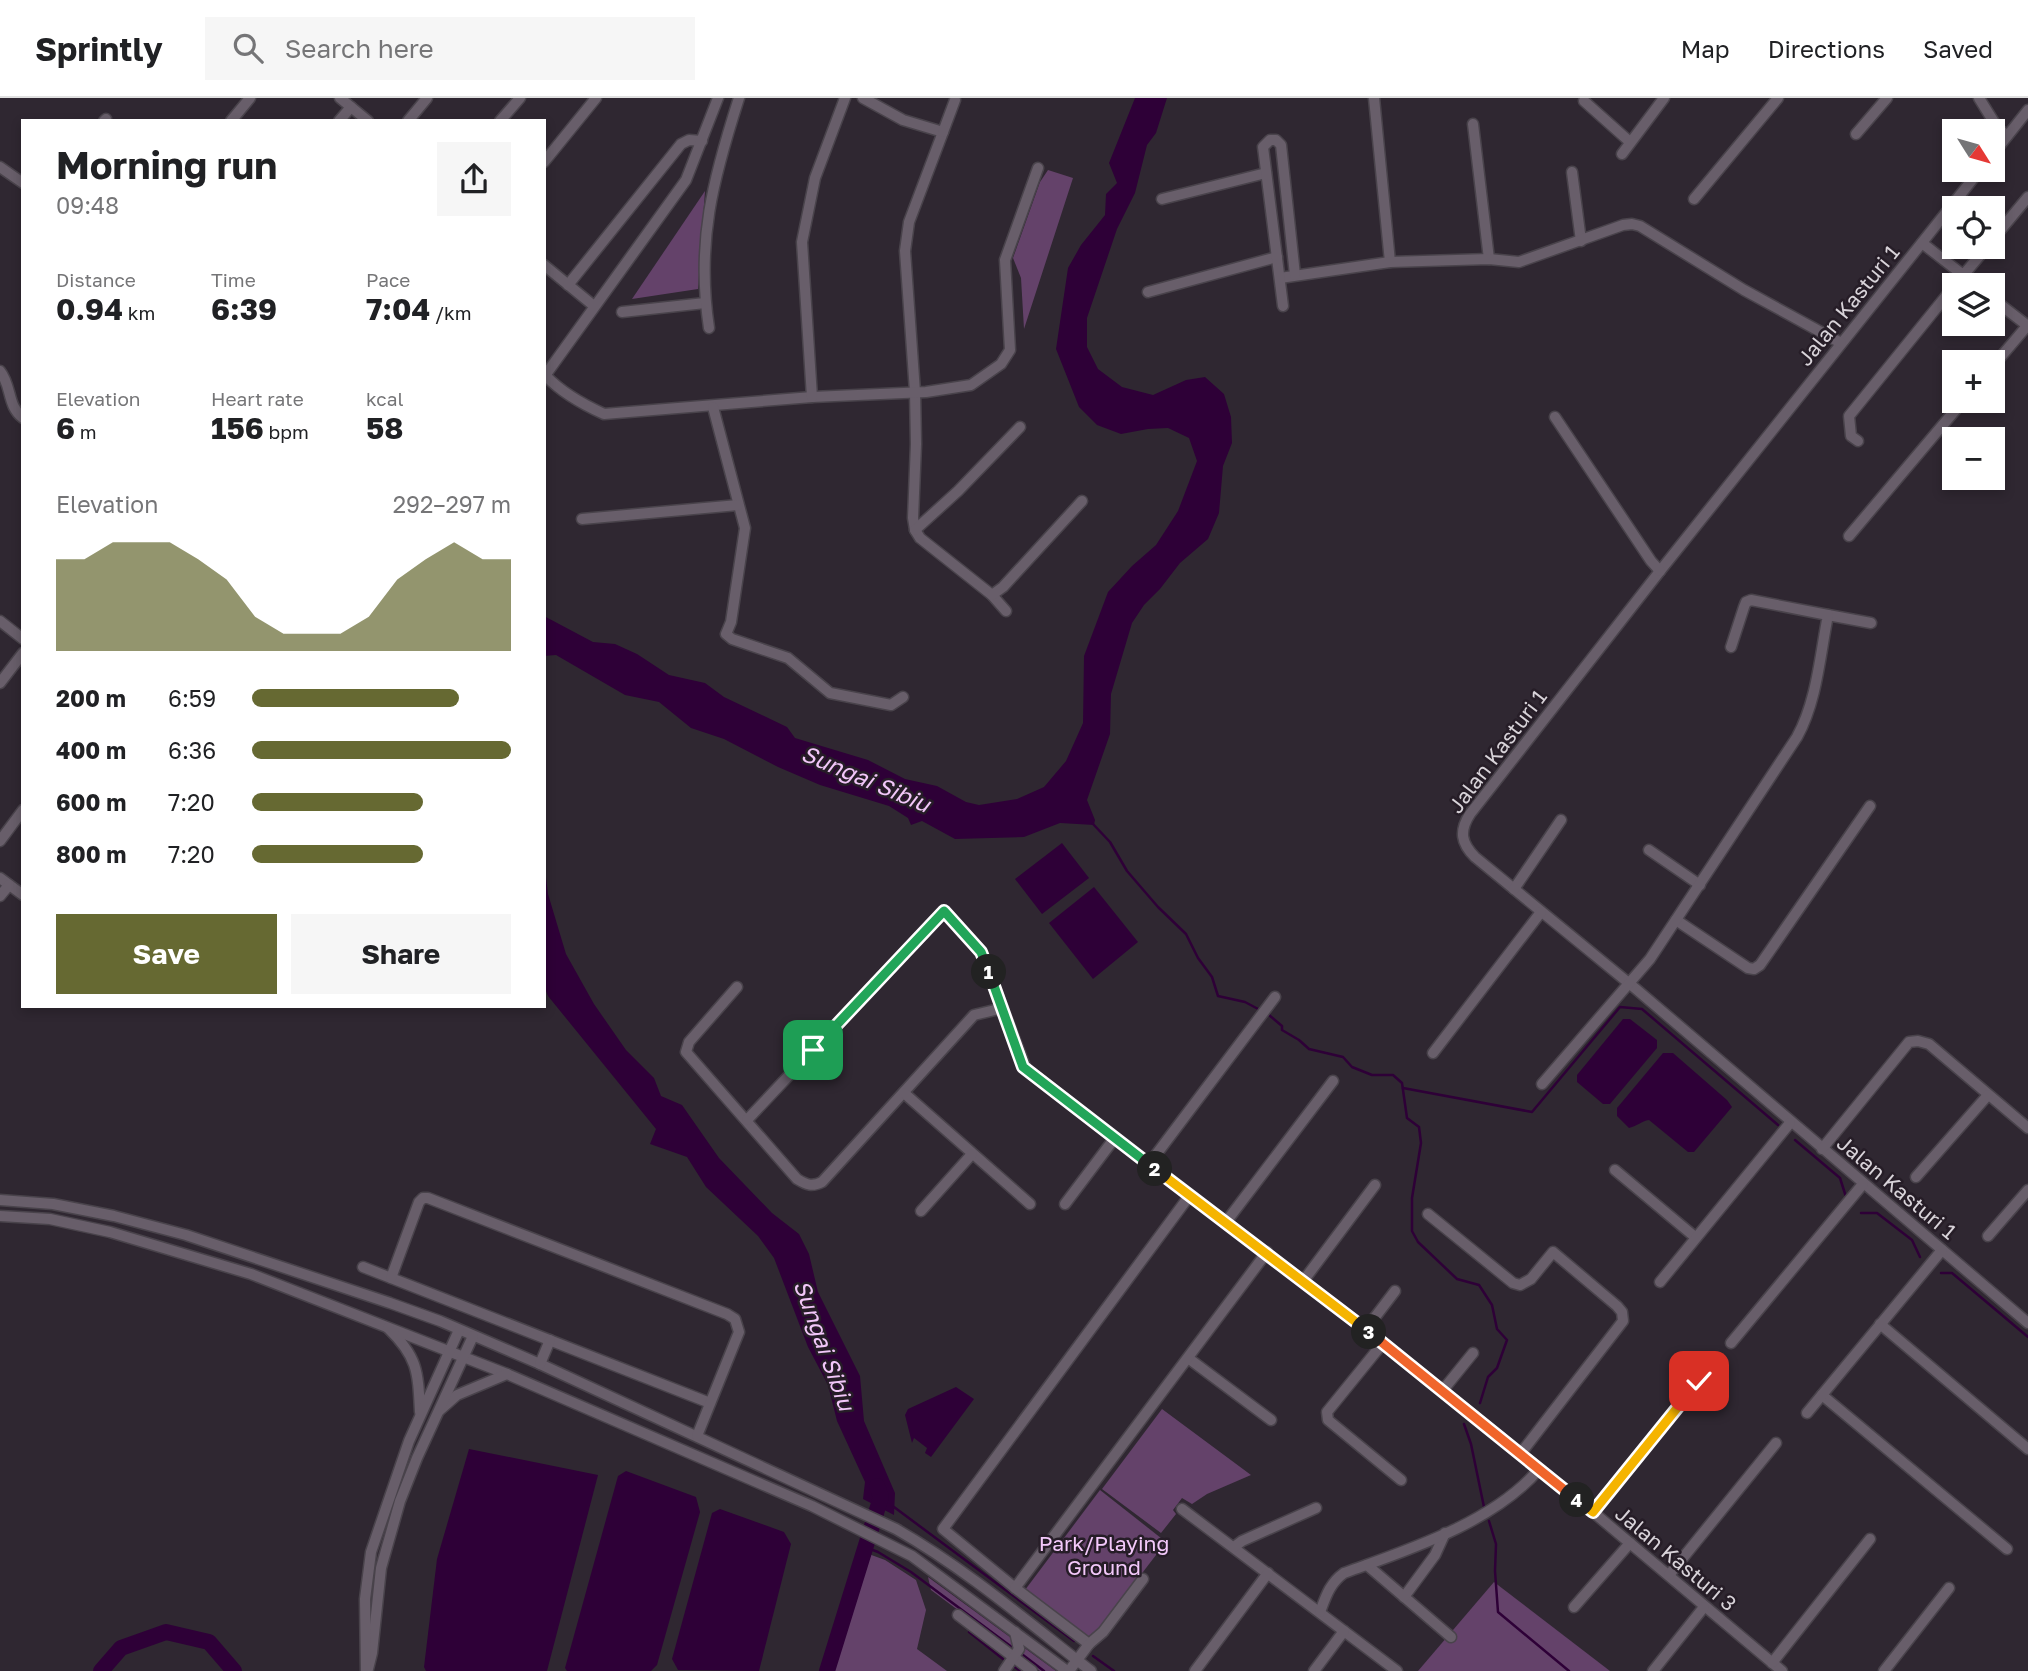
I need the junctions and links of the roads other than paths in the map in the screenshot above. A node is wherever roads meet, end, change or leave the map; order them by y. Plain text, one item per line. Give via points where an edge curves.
1 (250, 98) edge
2 (340, 98) edge
3 (427, 98) edge
4 (520, 98) edge
5 (596, 98) edge
6 (718, 98) edge
7 (740, 98) edge
8 (845, 98) edge
9 (863, 98) edge
10 (1374, 98) edge
11 (1664, 98) edge
12 (1778, 98) edge
13 (1887, 98) edge
14 (1979, 98) edge
15 (955, 100) dead end
16 (1584, 102) dead end
17 (351, 107) junction
18 (2028, 110) edge
19 (233, 119) edge
20 (341, 119) edge
21 (366, 119) edge
22 (410, 119) edge
23 (502, 119) edge
24 (1473, 124) dead end
25 (943, 132) junction
26 (1856, 134) dead end
27 (2007, 136) joint
28 (702, 141) junction
29 (1630, 142) junction
30 (1622, 154) dead end
31 (546, 160) edge
32 (0, 167) edge
33 (1038, 168) dead end
34 (1572, 172) dead end
35 (1266, 173) junction
36 (1970, 182) edge
37 (21, 183) edge
38 (2028, 197) edge
39 (1162, 199) dead end
40 (1695, 199) dead end
41 (2005, 225) edge
42 (1581, 241) junction
43 (1922, 243) junction
44 (1277, 257) junction
45 (1489, 259) junction
46 (1977, 259) edge
47 (1391, 262) junction
48 (546, 267) edge
49 (1960, 273) edge
50 (1965, 273) edge
51 (1295, 275) junction
52 (1280, 278) junction
53 (568, 285) junction
54 (1148, 292) dead end
55 (1942, 301) edge
56 (705, 303) junction
57 (594, 306) junction
58 (1283, 306) dead end
59 (2005, 308) edge
60 (622, 312) dead end
61 (2028, 326) edge
62 (709, 328) dead end
63 (1841, 343) junction
64 (2005, 352) edge
65 (0, 371) edge
66 (546, 376) edge
67 (546, 378) edge
68 (915, 392) junction
69 (812, 397) junction
70 (713, 407) junction
71 (1954, 413) edge
72 (21, 416) edge
73 (1555, 417) dead end
74 (1020, 427) dead end
75 (1858, 441) dead end
76 (1082, 501) dead end
77 (738, 505) junction
78 (582, 519) dead end
79 (915, 530) junction
80 (1849, 536) dead end
81 (1660, 571) junction
82 (992, 595) junction
83 (1006, 611) dead end
84 (1828, 615) junction
85 (0, 621) edge
86 (1871, 623) dead end
87 (21, 637) edge
88 (1731, 647) dead end
89 (21, 656) edge
90 (0, 683) edge
91 (903, 697) dead end
92 (1870, 806) dead end
93 (21, 813) edge
94 (1561, 820) dead end
95 (0, 841) edge
96 (1649, 850) dead end
97 (4, 881) edge
98 (1699, 885) junction
99 (1514, 889) junction
100 (21, 894) edge
101 (0, 896) edge
102 (1541, 912) junction
103 (1676, 920) junction
104 (1628, 984) junction
105 (737, 987) dead end
106 (1275, 997) dead end
107 (1003, 1008) junction
108 (1433, 1053) dead end
109 (1333, 1082) dead end
110 (1542, 1084) dead end
111 (904, 1093) junction
112 (1987, 1095) junction
113 (747, 1120) junction
114 (1790, 1123) junction
115 (2028, 1129) edge
116 (1114, 1139) junction
117 (1822, 1149) junction
118 (972, 1154) junction
119 (1149, 1164) junction
120 (1615, 1170) dead end
121 (1916, 1177) dead end
122 (1863, 1184) junction
123 (1375, 1185) dead end
124 (1190, 1195) junction
125 (2026, 1197) edge
126 (0, 1200) edge
127 (1030, 1204) dead end
128 (1065, 1204) dead end
129 (921, 1210) dead end
130 (1428, 1214) dead end
131 (0, 1216) edge
132 (1226, 1222) junction
133 (1989, 1236) dead end
134 (1695, 1237) junction
135 (1942, 1250) junction
136 (1267, 1252) junction
137 (363, 1267) dead end
138 (391, 1278) junction
139 (1304, 1280) junction
140 (1660, 1282) dead end
141 (1395, 1291) dead end
142 (2028, 1323) edge
143 (1880, 1324) junction
144 (385, 1325) junction
145 (1366, 1329) junction
146 (459, 1330) junction
147 (473, 1336) junction
148 (551, 1340) junction
149 (1383, 1343) junction
150 (1731, 1343) dead end
151 (450, 1351) junction
152 (1473, 1353) dead end
153 (463, 1356) junction
154 (1188, 1358) junction
155 (540, 1364) junction
156 (507, 1374) junction
157 (1699, 1381) dead end
158 (1443, 1391) junction
159 (1822, 1395) junction
160 (710, 1403) junction
161 (439, 1411) junction
162 (1807, 1413) dead end
163 (421, 1416) junction
164 (1271, 1420) dead end
165 (697, 1436) junction
166 (1776, 1443) dead end
167 (2028, 1449) edge
168 (1521, 1453) junction
169 (1539, 1469) junction
170 (1401, 1480) dead end
171 (1316, 1508) dead end
172 (1182, 1509) dead end
173 (1593, 1512) junction
174 (1445, 1533) junction
175 (1870, 1539) dead end
176 (1630, 1543) junction
177 (1234, 1547) junction
178 (2007, 1549) dead end
179 (1367, 1565) junction
180 (1269, 1573) junction
181 (1669, 1575) junction
182 (1143, 1579) dead end
183 (1949, 1587) dead end
184 (1015, 1588) junction
185 (1404, 1597) junction
186 (1574, 1607) dead end
187 (1704, 1607) junction
188 (1320, 1612) junction
189 (958, 1615) dead end
190 (1344, 1631) junction
191 (1014, 1632) junction
192 (1451, 1637) dead end
193 (1089, 1644) junction
194 (1014, 1658) junction
195 (1076, 1660) junction
196 (1772, 1663) junction
197 (367, 1671) edge
198 (1004, 1671) edge
199 (1032, 1671) edge
200 (1068, 1671) edge
201 (1091, 1671) edge
202 (1195, 1671) edge
203 (1314, 1671) edge
204 (1396, 1671) edge
205 (1653, 1671) edge
206 (1782, 1671) edge
207 (1884, 1671) edge

1 - 19 street
2 - 17 street
3 - 22 street
4 - 23 street
5 - 31 street
6 - 28 street
7 - 56 street via 718,162 704,237
8 - 69 street via 815,178 802,242
9 - 25 street via 903,120
10 - 47 street
11 - 29 street
12 - 40 street
13 - 26 street
14 - 27 street
15 - 25 street
16 - 29 street
17 - 20 street
17 - 21 street
18 - 27 street
24 - 45 street
25 - 68 street via 909,222 905,251
28 - 53 street via 681,144
28 - 57 street via 686,180
29 - 30 street
32 - 37 street
33 - 68 street via 1004,260 1007,356 971,385
34 - 42 street
35 - 39 street
35 - 44 street
35 - 51 street via 1263,147 1276,140 1281,145
36 - 43 street, Jalan Kasturi 1
38 - 41 street
42 - 45 street via 1525,261
42 - 63 street via 1623,225 1640,226
43 - 49 street
43 - 63 street, Jalan Kasturi 1
44 - 52 street
44 - 54 street
45 - 47 street
46 - 50 street
47 - 51 street
48 - 53 street
51 - 52 street
52 - 58 street
53 - 57 street
55 - 75 street via 1849,416 1850,436
56 - 60 street
56 - 62 street
57 - 66 street
59 - 61 street
61 - 64 street
63 - 81 street, Jalan Kasturi 1
65 - 72 street via 12,406
67 - 70 street via 604,414
68 - 69 street
68 - 79 street
69 - 70 street
70 - 77 street
71 - 80 street
73 - 81 street
74 - 79 street
76 - 82 street
77 - 78 street
77 - 91 street via 745,528 726,634 788,658 830,693 891,705
79 - 82 street
81 - 99 street, Jalan Kasturi 1 via 1465,821 1462,836 1466,847
82 - 83 street
84 - 86 street
84 - 88 street via 1751,600 1746,602
84 - 98 street via 1805,722
85 - 87 street
89 - 90 street
92 - 103 street via 1754,969
93 - 95 street
94 - 99 street
96 - 98 street
97 - 100 street
97 - 101 street
98 - 103 street
99 - 102 street, Jalan Kasturi 1
102 - 104 street, Jalan Kasturi 1
102 - 108 street
103 - 104 street
104 - 110 street
104 - 114 street, Jalan Kasturi 1
105 - 113 street via 689,1042 686,1052
106 - 119 street
107 - 111 street via 974,1015
107 - 113 street, Jalan Kasturi 3 via 981,952 944,911
107 - 116 street, Jalan Kasturi 3 via 1023,1067
109 - 132 street
111 - 113 street via 815,1185 797,1179
111 - 118 street
112 - 115 street
112 - 117 street via 1929,1044 1909,1042
112 - 121 street
114 - 117 street, Jalan Kasturi 1
114 - 134 street
116 - 119 street, Jalan Kasturi 3
116 - 128 street
117 - 122 street, Jalan Kasturi 1
118 - 127 street
118 - 129 street
119 - 124 street, Jalan Kasturi 3
120 - 134 street
122 - 135 street, Jalan Kasturi 1
122 - 150 street
123 - 139 street
124 - 132 street, Jalan Kasturi 3
124 - 184 street via 944,1526 945,1532
125 - 133 street
126 - 146 street via 52,1204 186,1235
130 - 168 street via 1513,1283 1531,1279 1553,1252 1622,1312 1623,1321
131 - 144 street via 50,1219 110,1232 251,1274
132 - 136 street, Jalan Kasturi 3
134 - 140 street
135 - 142 street, Jalan Kasturi 1
135 - 143 street
136 - 139 street, Jalan Kasturi 3
136 - 154 street
137 - 138 street
138 - 148 street
138 - 160 street via 419,1202 428,1198 727,1314 735,1319 739,1332
139 - 145 street, Jalan Kasturi 3
141 - 145 street
143 - 159 street
143 - 167 street
144 - 151 street
144 - 163 street via 418,1371
145 - 149 street, Jalan Kasturi 3
146 - 147 street
146 - 151 street
147 - 153 street
147 - 155 street
148 - 155 street
148 - 160 street
149 - 158 street, Jalan Kasturi 3
149 - 170 street via 1326,1416
151 - 153 street
151 - 163 street
152 - 158 street
153 - 156 street
153 - 161 street
154 - 164 street
154 - 184 street
155 - 165 street
156 - 161 street via 457,1395
156 - 191 street via 812,1506 912,1556
157 - 173 street
158 - 168 street, Jalan Kasturi 3
159 - 162 street
159 - 178 street
160 - 165 street
161 - 197 street via 388,1538
163 - 197 street via 370,1552 365,1599
165 - 195 street via 921,1543
166 - 181 street
168 - 169 street, Jalan Kasturi 3
169 - 173 street, Jalan Kasturi 3
169 - 174 street via 1500,1506
171 - 177 street
172 - 177 street
173 - 176 street, Jalan Kasturi 3
174 - 179 street
174 - 185 street
175 - 196 street
176 - 181 street, Jalan Kasturi 3
176 - 186 street
177 - 180 street
179 - 185 street
179 - 188 street via 1336,1579
180 - 188 street
180 - 202 street
181 - 187 street, Jalan Kasturi 3
182 - 193 street
183 - 207 street
184 - 193 street
185 - 192 street
187 - 196 street, Jalan Kasturi 3
187 - 205 street
188 - 190 street
189 - 194 street
190 - 203 street
190 - 204 street
191 - 194 street via 1019,1644
191 - 200 street
193 - 195 street
194 - 198 street
194 - 199 street
195 - 200 street
195 - 201 street
196 - 206 street, Jalan Kasturi 3

